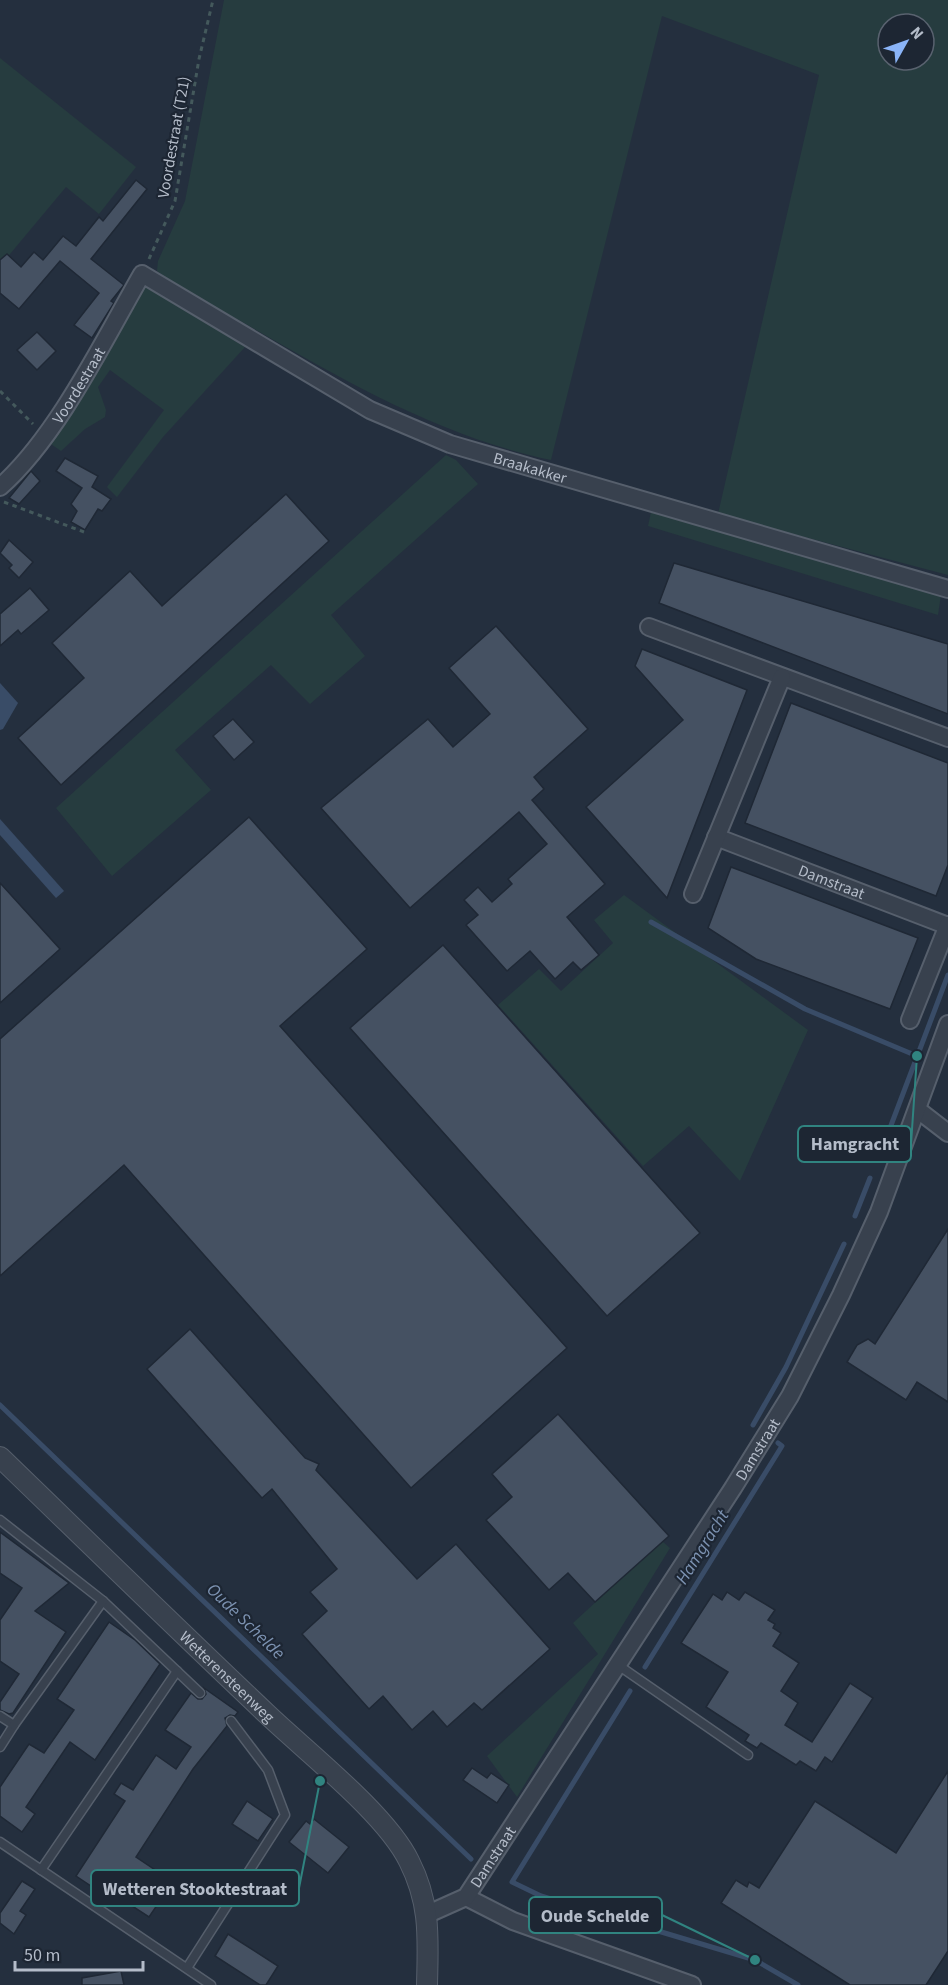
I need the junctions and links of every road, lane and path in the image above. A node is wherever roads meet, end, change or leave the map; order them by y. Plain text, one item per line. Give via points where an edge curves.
1 (213, 0) edge
2 (142, 274) junction
3 (0, 391) edge
4 (44, 435) junction
5 (0, 488) edge
6 (0, 500) edge
7 (84, 532) dead end
8 (948, 589) edge
9 (649, 627) dead end
10 (782, 676) junction
11 (948, 738) edge
12 (716, 837) junction
13 (693, 894) dead end
14 (948, 926) edge
15 (910, 1020) dead end
16 (948, 1024) edge
17 (918, 1110) junction
18 (948, 1133) edge
19 (0, 1457) edge
20 (0, 1520) edge
21 (103, 1601) junction
22 (618, 1665) junction
23 (177, 1671) junction
24 (200, 1693) dead end
25 (0, 1716) edge
26 (231, 1721) dead end
27 (14, 1725) junction
28 (0, 1747) edge
29 (748, 1755) dead end
30 (0, 1842) edge
31 (41, 1869) junction
32 (466, 1897) junction
33 (428, 1914) junction
34 (187, 1968) junction
35 (211, 1985) edge
36 (427, 1985) edge
37 (692, 1985) edge

1 - 2 path, Voordestraat (T21) via 175,201
2 - 4 street, Voordestraat via 72,396
2 - 8 street, Braakakker via 370,410 450,444
3 - 4 path
4 - 5 street, Voordestraat
6 - 7 path
9 - 10 street
10 - 11 street
10 - 12 street
12 - 13 street
12 - 14 street, Damstraat
14 - 15 street
16 - 17 street, Damstraat
17 - 18 street
17 - 22 street, Damstraat via 879,1212 790,1395
19 - 33 street, Wetterensteenweg via 383,1825 409,1860
20 - 21 lane
21 - 23 lane
21 - 27 lane
22 - 29 lane
22 - 32 street, Damstraat
23 - 24 lane
23 - 31 lane
25 - 27 lane
26 - 34 lane via 268,1770 285,1815
27 - 28 lane
30 - 31 lane
31 - 34 lane
32 - 33 street, Damstraat
32 - 37 street via 513,1921
33 - 36 street
34 - 35 lane

